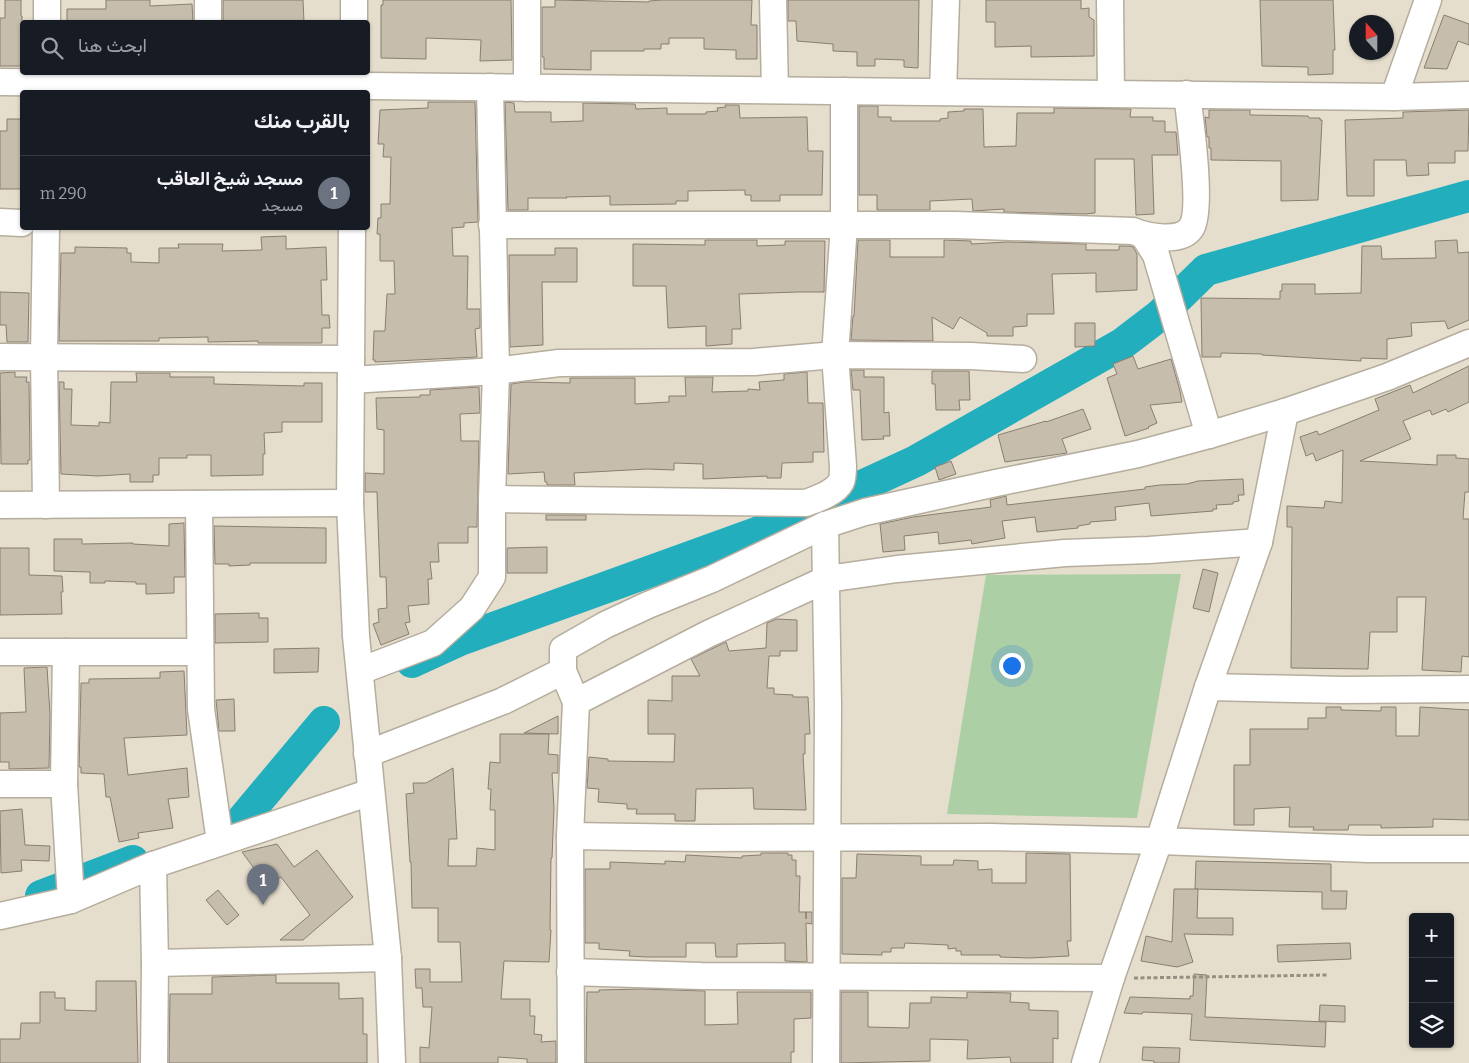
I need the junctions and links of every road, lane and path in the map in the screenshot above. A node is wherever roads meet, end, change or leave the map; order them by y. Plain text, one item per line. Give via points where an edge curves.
1 (47, 0) edge
2 (208, 0) edge
3 (354, 0) edge
4 (527, 0) edge
5 (773, 0) edge
6 (946, 0) edge
7 (1110, 0) edge
8 (1428, 0) edge
9 (47, 20) edge
10 (208, 20) edge
11 (354, 20) edge
12 (206, 78) edge
13 (0, 82) edge
14 (46, 83) edge
15 (353, 84) edge
16 (490, 87) junction
17 (527, 88) junction
18 (775, 90) junction
19 (844, 91) junction
20 (943, 92) junction
21 (1111, 94) junction
22 (1187, 94) junction
23 (1469, 95) edge
24 (1394, 97) junction
25 (0, 222) edge
26 (20, 223) edge
27 (492, 225) junction
28 (844, 225) junction
29 (46, 230) edge
30 (352, 230) edge
31 (1144, 236) junction
32 (1469, 343) edge
33 (835, 355) junction
34 (44, 356) junction
35 (0, 357) edge
36 (1023, 358) dead end
37 (351, 370) junction
38 (496, 371) junction
39 (1285, 412) junction
40 (1209, 435) junction
41 (492, 499) junction
42 (350, 503) junction
43 (199, 504) junction
44 (0, 505) edge
45 (46, 505) junction
46 (825, 525) junction
47 (1259, 542) junction
48 (827, 579) junction
49 (0, 652) edge
50 (66, 652) junction
51 (200, 652) junction
52 (360, 671) junction
53 (563, 671) junction
54 (1208, 687) junction
55 (1469, 690) edge
56 (576, 702) junction
57 (367, 754) junction
58 (0, 784) edge
59 (64, 784) junction
60 (371, 792) junction
61 (570, 836) junction
62 (828, 837) junction
63 (1160, 841) junction
64 (220, 842) junction
65 (1469, 849) edge
66 (153, 865) junction
67 (71, 900) junction
68 (0, 916) edge
69 (388, 958) junction
70 (155, 963) junction
71 (570, 972) junction
72 (1328, 975) dead end
73 (825, 976) junction
74 (1111, 978) junction
75 (154, 1063) edge
76 (392, 1063) edge
77 (571, 1063) edge
78 (826, 1063) edge
79 (1085, 1063) edge

1 - 9 street
2 - 10 street
3 - 11 street
4 - 17 street
5 - 18 street
6 - 20 street
7 - 21 street
8 - 24 street
12 - 14 street
12 - 15 street
13 - 14 street
15 - 16 street
16 - 17 street
16 - 27 street
17 - 18 street
18 - 19 street
19 - 20 street
19 - 28 street
20 - 21 street
21 - 22 street
22 - 24 street
22 - 31 street via 1196,217 1190,229 1178,236
23 - 24 street
25 - 26 street
27 - 28 street
27 - 38 street
28 - 31 street via 1133,231
28 - 33 street
29 - 34 street
30 - 37 street
31 - 40 street via 1156,255
32 - 39 street via 1387,377
33 - 36 street
33 - 38 street via 754,362 559,363
33 - 41 street via 843,466 841,482 820,497 806,502
34 - 35 street
34 - 37 street
34 - 45 street
37 - 38 street
37 - 42 street
38 - 41 street
39 - 40 street
39 - 47 street
40 - 46 street via 1138,454 875,510
41 - 52 street via 492,577 472,608 433,643
42 - 43 street
42 - 52 street
43 - 45 street
43 - 51 street
44 - 45 street
46 - 48 street
46 - 53 street via 712,580 605,625 563,649
47 - 48 street via 1065,553
47 - 54 street
48 - 56 street via 708,634
48 - 62 street
49 - 50 street
50 - 51 street
50 - 59 street
51 - 64 street via 201,709
52 - 57 street
53 - 56 street
53 - 57 street via 503,701
54 - 55 street
54 - 63 street
56 - 61 street
57 - 60 street
58 - 59 street
59 - 67 street
60 - 64 street
60 - 69 street
61 - 62 street
61 - 71 street
62 - 63 street
62 - 73 street
63 - 65 street via 1368,849
63 - 74 street
64 - 66 street
66 - 67 street
66 - 70 street
67 - 68 street
69 - 70 street
69 - 76 street
70 - 75 street
71 - 73 street
71 - 77 street
72 - 74 path
73 - 74 street
73 - 78 street
74 - 79 street

